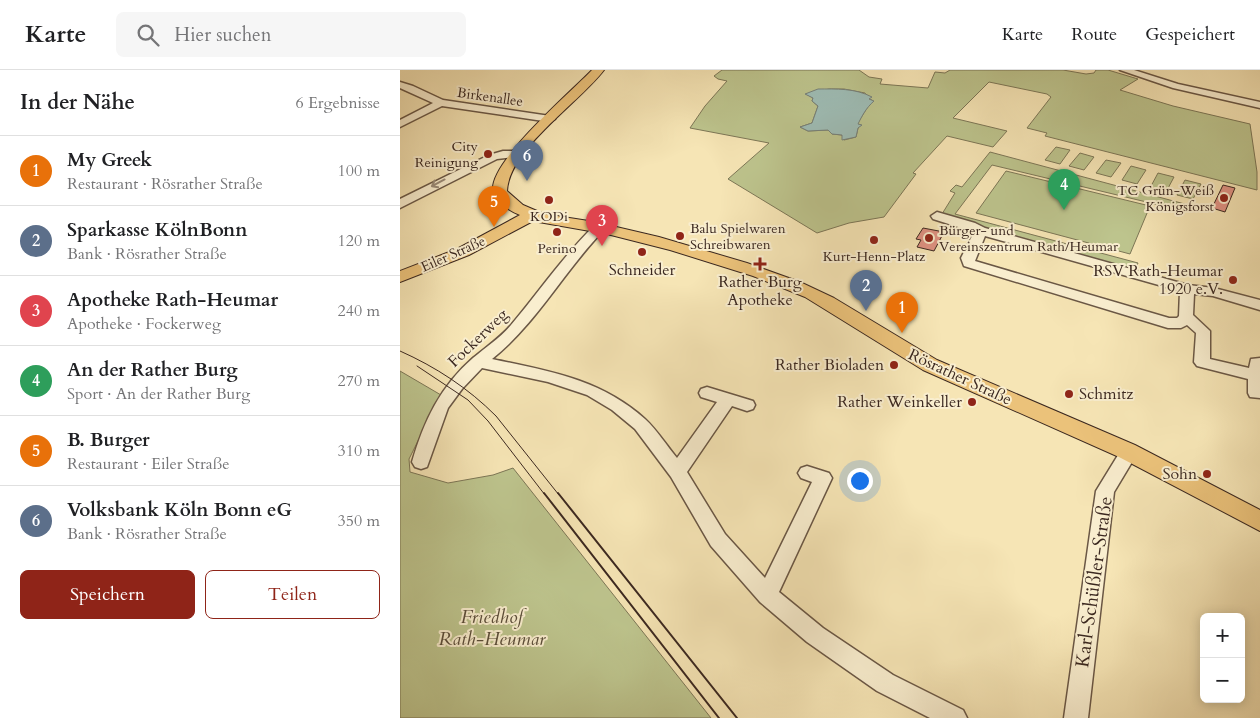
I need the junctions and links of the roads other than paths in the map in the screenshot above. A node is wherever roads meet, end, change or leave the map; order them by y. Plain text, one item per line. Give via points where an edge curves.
1 (598, 70) edge
2 (1124, 70) edge
3 (400, 85) edge
4 (441, 103) junction
5 (1260, 105) edge
6 (550, 119) junction
7 (400, 124) edge
8 (516, 154) junction
9 (400, 204) edge
10 (532, 215) junction
11 (937, 216) dead end
12 (599, 228) junction
13 (982, 231) junction
14 (400, 277) edge
15 (1187, 289) junction
16 (1260, 306) edge
17 (1186, 317) junction
18 (479, 362) junction
19 (707, 392) dead end
20 (1256, 393) dead end
21 (728, 399) junction
22 (747, 405) dead end
23 (1129, 452) junction
24 (421, 462) dead end
25 (677, 472) junction
26 (806, 473) dead end
27 (1260, 521) edge
28 (767, 595) junction
29 (955, 718) edge
30 (1076, 718) edge

1 - 6 main road, Rösrather Straße
2 - 5 street via 1176,86
3 - 4 street, Birkenallee
4 - 6 street, Birkenallee
4 - 7 street
6 - 8 main road, Rösrather Straße
8 -> 9 street via 493,157
8 - 10 main road, Rösrather Straße via 503,172 499,189 506,200
10 - 12 main road, Rösrather Straße
10 - 14 main road, Eiler Straße via 463,252
11 - 13 street
12 - 18 street, Fockerweg via 513,333
12 - 23 main road, Rösrather Straße via 679,248 800,287 897,348 932,366
13 - 15 street
13 - 17 street via 968,258 969,263 978,267 1168,323 1181,323
15 - 16 street via 1214,292
15 - 17 street
17 - 20 street via 1203,331 1202,362 1257,370
18 - 24 street, Fockerweg via 446,396 432,422
18 - 25 street via 550,377 594,391 641,425
19 - 21 street
21 - 22 street
21 - 25 street
23 - 27 main road, Rösrather Straße
23 - 30 street, Karl-Schüßler-Straße via 1105,491
25 - 28 street via 718,540
26 - 28 street via 823,478
28 - 29 street via 814,635 885,683

